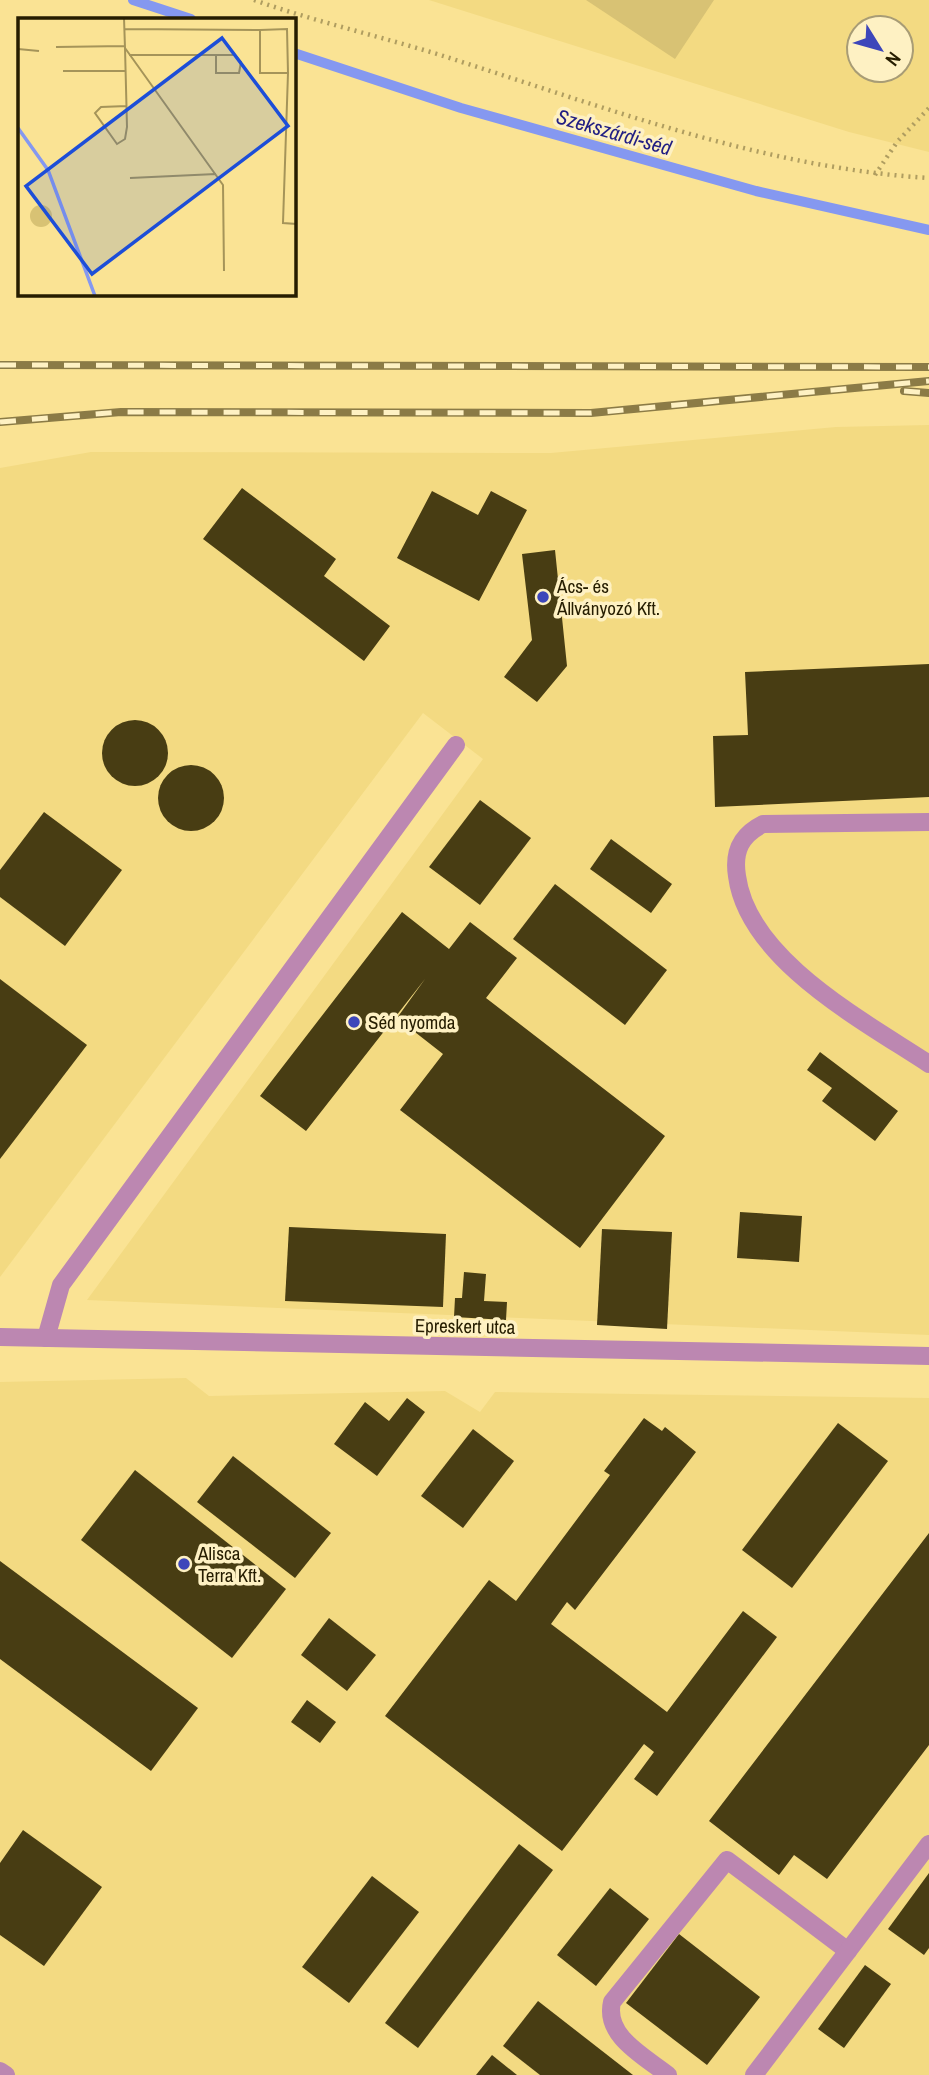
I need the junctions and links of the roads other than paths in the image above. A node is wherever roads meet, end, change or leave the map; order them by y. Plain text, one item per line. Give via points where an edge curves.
1 (456, 745) dead end
2 (929, 822) edge
3 (929, 1064) edge
4 (0, 1337) edge
5 (46, 1338) junction
6 (929, 1356) edge
7 (929, 1844) edge
8 (848, 1951) junction
9 (0, 2071) edge
10 (6, 2075) edge
11 (667, 2075) edge
12 (754, 2075) edge

1 - 5 street via 61,1285
2 - 3 street via 763,824 739,844 735,858 746,910 768,941 813,984
4 - 5 street, Epreskert utca
5 - 6 street, Epreskert utca
7 - 8 street
8 - 11 street via 727,1860 612,2002 609,2015 614,2030
8 - 12 street
9 - 10 street

